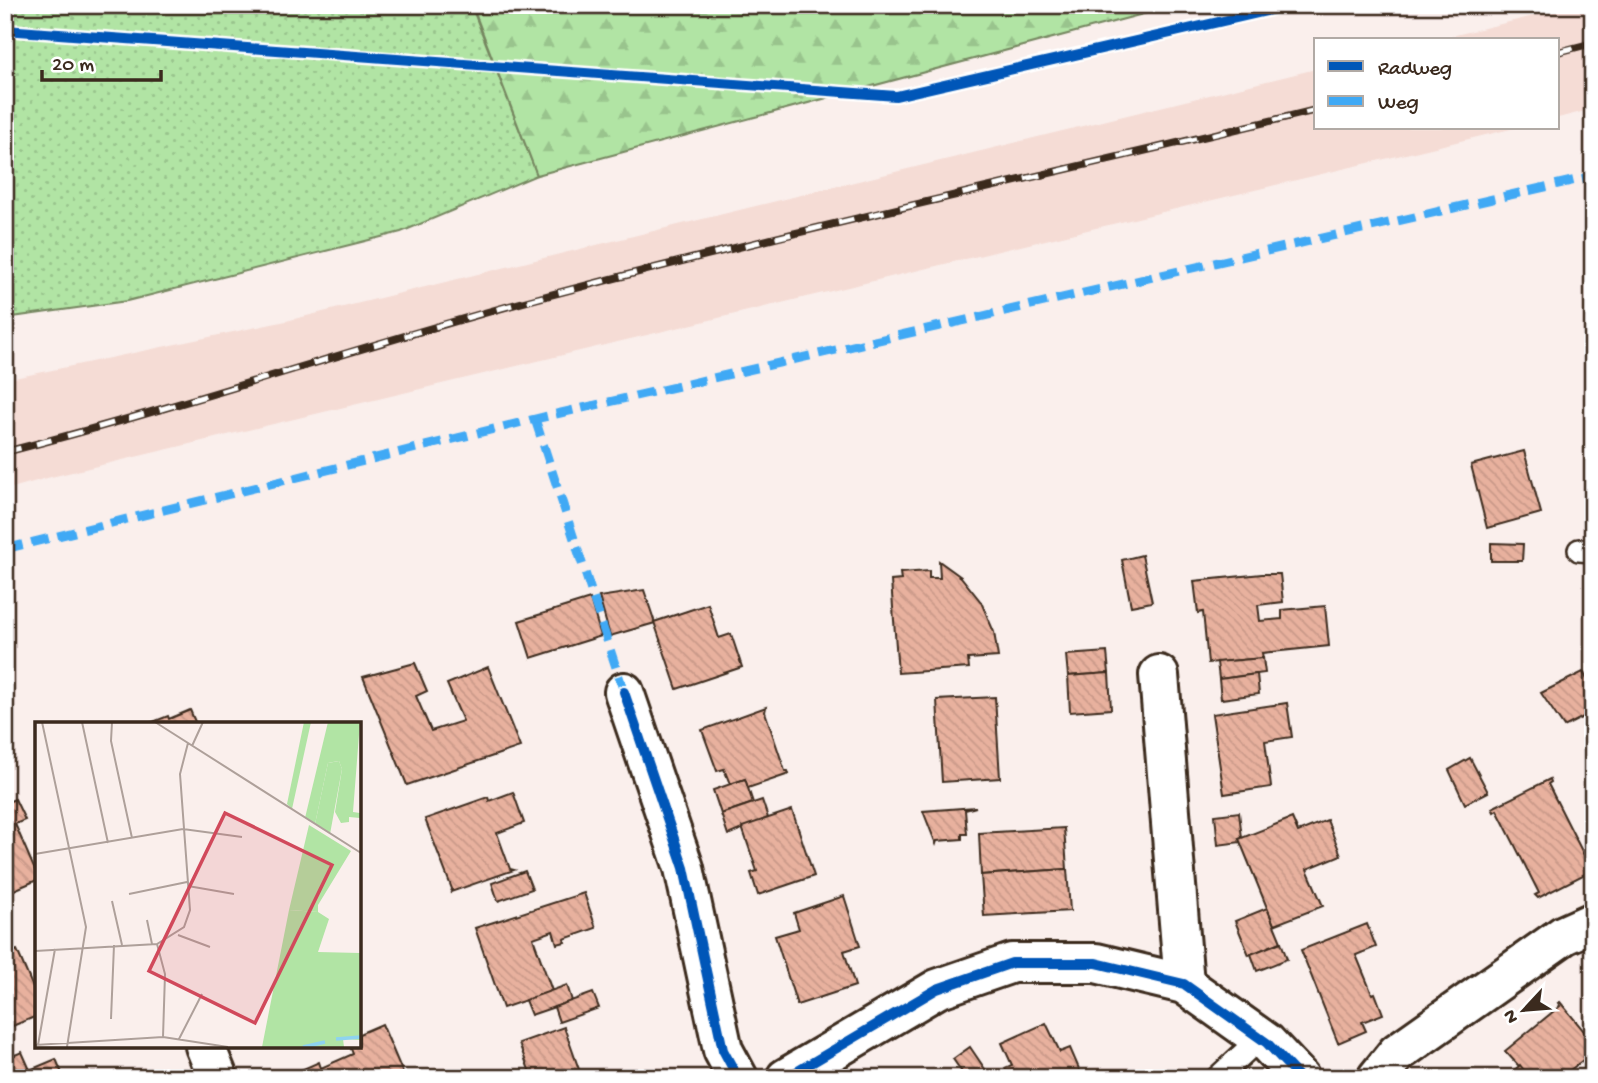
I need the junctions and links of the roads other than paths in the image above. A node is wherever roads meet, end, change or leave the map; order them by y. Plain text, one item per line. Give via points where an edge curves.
1 (1159, 675) dead end
2 (624, 692) dead end
3 (1593, 922) edge
4 (1184, 984) junction
5 (1260, 1038) junction
6 (206, 1048) edge
7 (218, 1078) edge
8 (738, 1078) edge
9 (786, 1078) edge
10 (1217, 1078) edge
11 (1300, 1078) edge
12 (1377, 1078) edge

1 - 4 street
2 - 8 street via 684,868 723,1050
3 - 12 street via 1564,935 1397,1053
4 - 5 street
4 - 9 street via 1096,962 1012,962 937,989
5 - 10 lane
5 - 11 street
6 - 7 street

